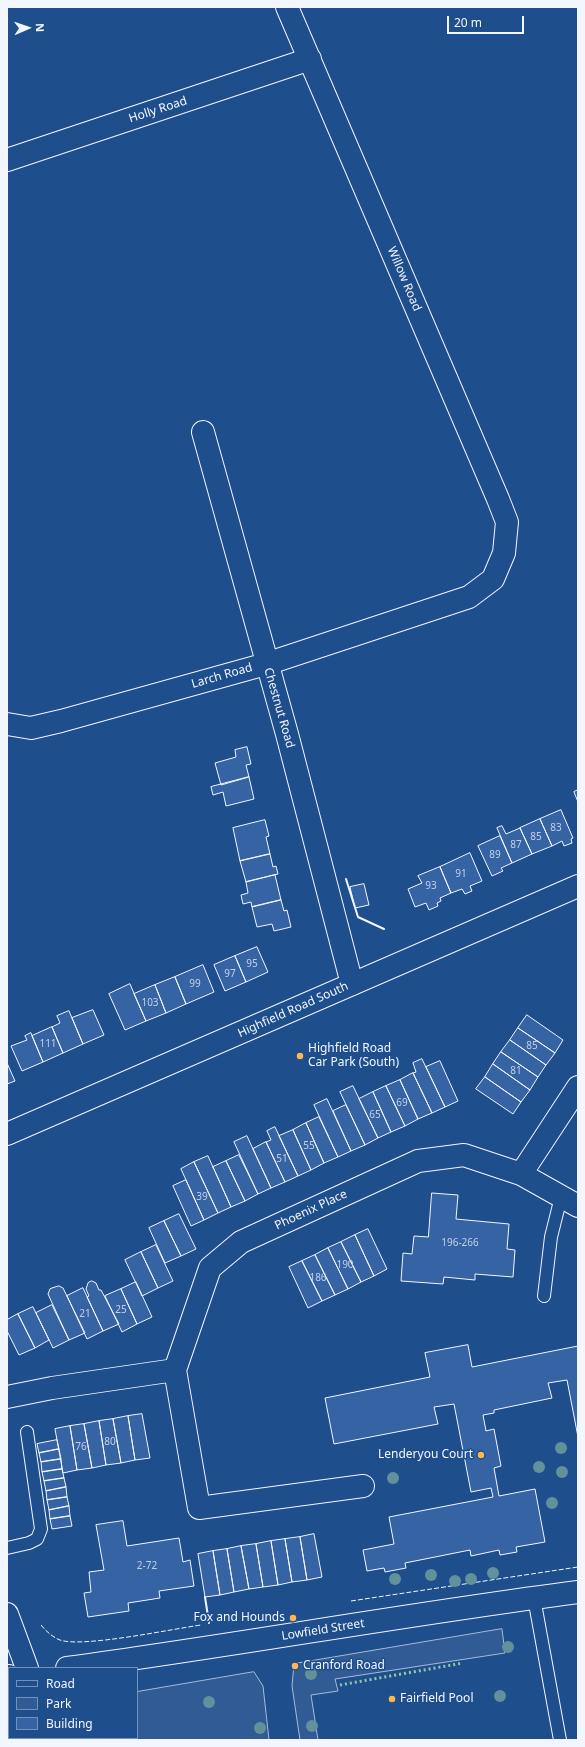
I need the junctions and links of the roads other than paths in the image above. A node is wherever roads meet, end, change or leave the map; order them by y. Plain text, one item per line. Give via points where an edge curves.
1 (287, 7) edge
2 (310, 59) junction
3 (7, 160) edge
4 (203, 432) dead end
5 (504, 553) joint
6 (266, 664) junction
7 (7, 724) edge
8 (578, 886) edge
9 (352, 984) junction
10 (578, 1087) edge
11 (7, 1134) edge
12 (521, 1174) junction
13 (569, 1202) edge
14 (544, 1296) dead end
15 (175, 1370) junction
16 (7, 1397) edge
17 (27, 1432) dead end
18 (363, 1486) dead end
19 (7, 1548) edge
20 (578, 1592) edge
21 (534, 1598) junction
22 (7, 1614) edge
23 (27, 1667) edge
24 (75, 1667) edge
25 (560, 1740) edge

1 - 2 street, Willow Road
2 - 3 street, Holly Road
2 - 5 street, Willow Road via 498,499 507,522
4 - 6 street, Chestnut Road
5 - 6 street, Larch Road via 492,579 469,597
6 - 7 street, Larch Road via 53,723 31,728
6 - 9 street, Chestnut Road via 287,734
8 - 9 street, Highfield Road South
9 - 11 street, Highfield Road South
10 - 12 street
12 - 13 street, Phoenix Place
12 - 15 street, Phoenix Place via 464,1154 418,1161 241,1242 210,1268
13 - 14 lane via 551,1237
15 - 16 street
15 - 18 street, Phoenix Place via 199,1508
17 - 19 lane via 41,1529 37,1538
20 - 21 street, Lowfield Street
21 - 24 street, Lowfield Street
21 - 25 lane
22 - 23 street

